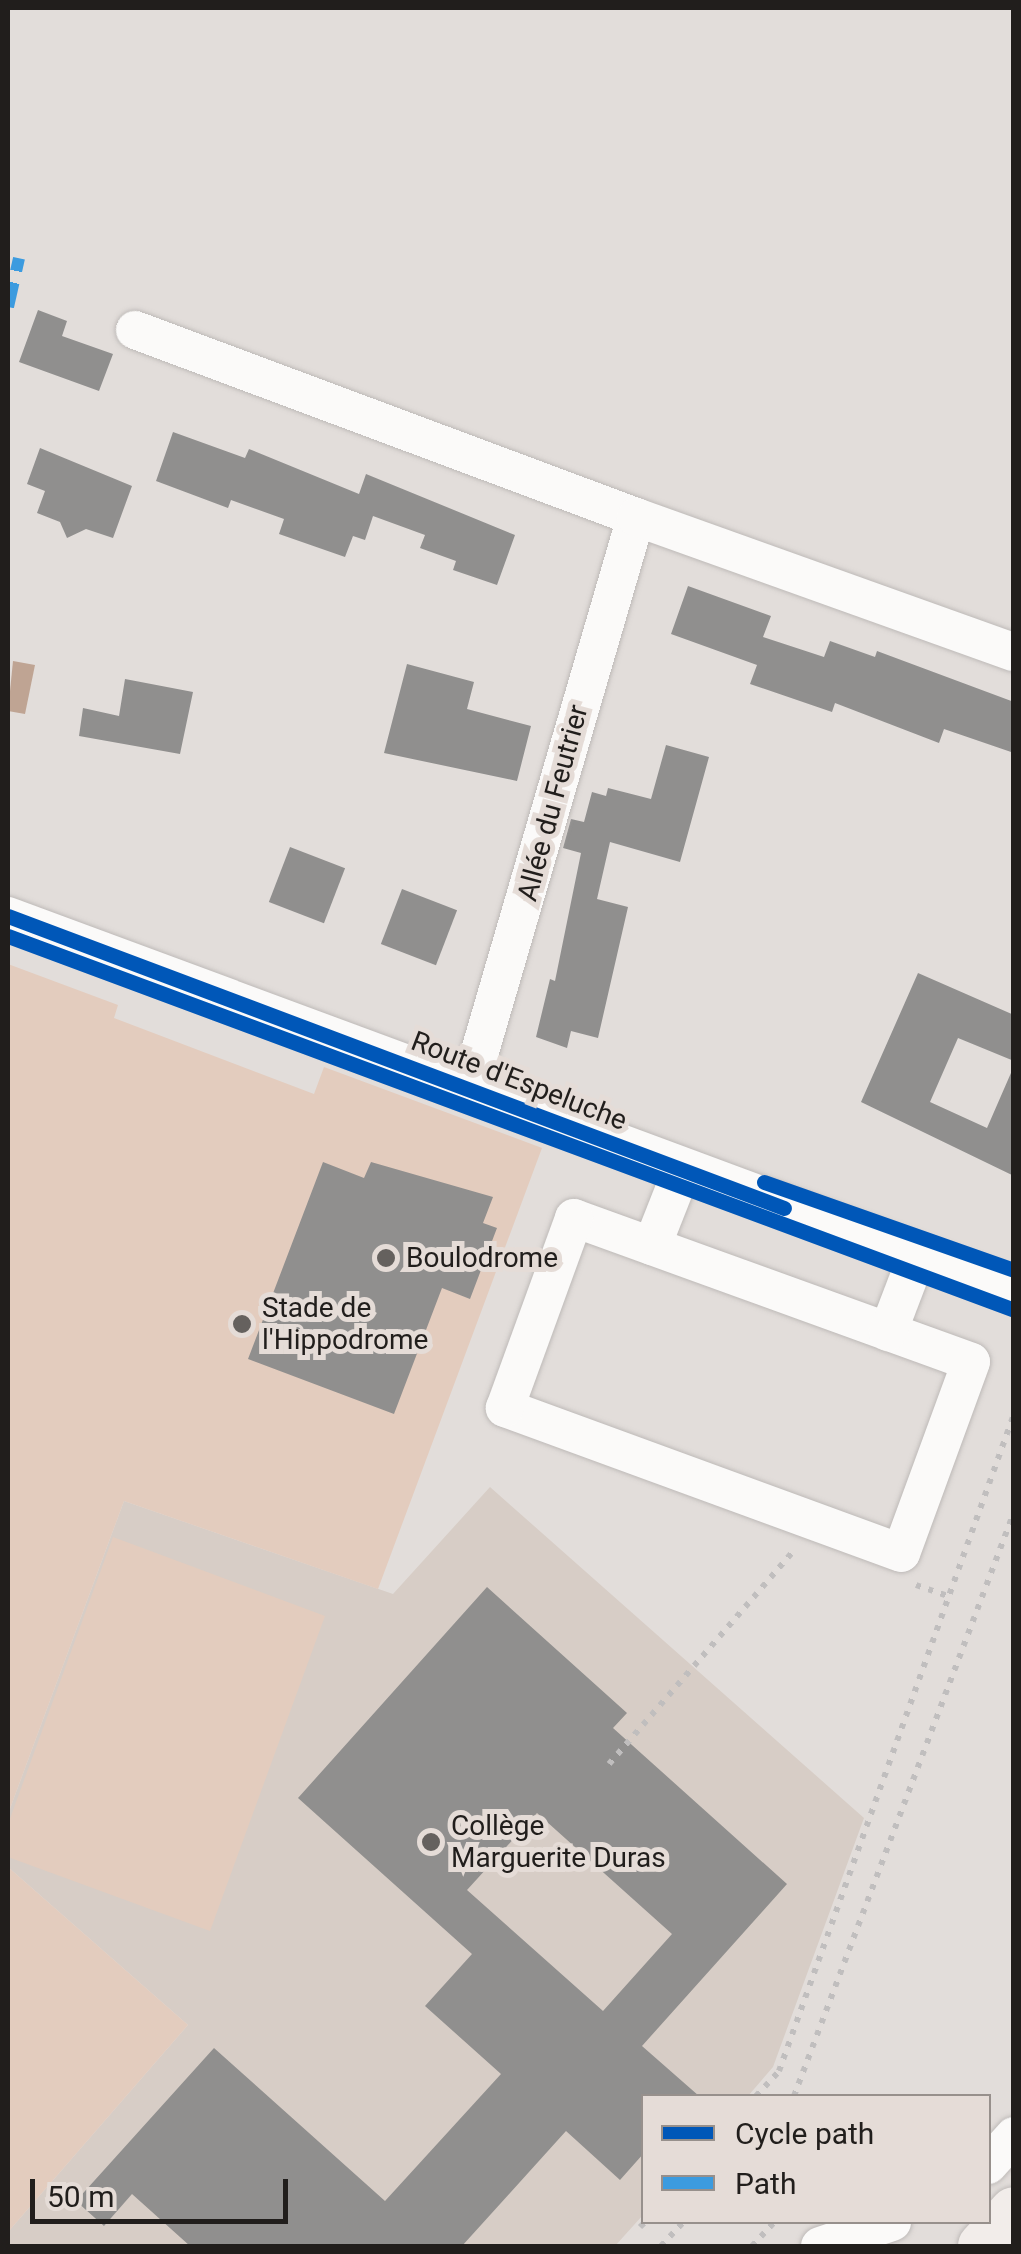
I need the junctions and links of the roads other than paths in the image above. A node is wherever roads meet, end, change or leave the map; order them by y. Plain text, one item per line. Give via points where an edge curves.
1 (135, 330) dead end
2 (636, 517) junction
3 (1014, 652) edge
4 (8, 916) edge
5 (469, 1089) junction
6 (682, 1170) junction
7 (652, 1246) junction
8 (917, 1256) junction
9 (1014, 1289) edge
10 (888, 1332) junction
11 (1014, 2136) edge
12 (991, 2162) edge
13 (1014, 2211) edge
14 (886, 2224) edge
15 (820, 2246) edge
16 (982, 2246) edge

1 - 2 street
2 - 3 street
2 - 5 street, Allée du Feutrier
4 - 5 street, Route d'Espeluche
5 - 6 street, Route d'Espeluche
6 - 7 street
6 - 8 street, Route d'Espeluche
7 - 10 street
7 - 10 street via 574,1218 505,1408 901,1553 971,1362
8 - 9 street, Route d'Espeluche
8 - 10 street
11 - 12 street
13 - 16 main road
14 - 15 street

